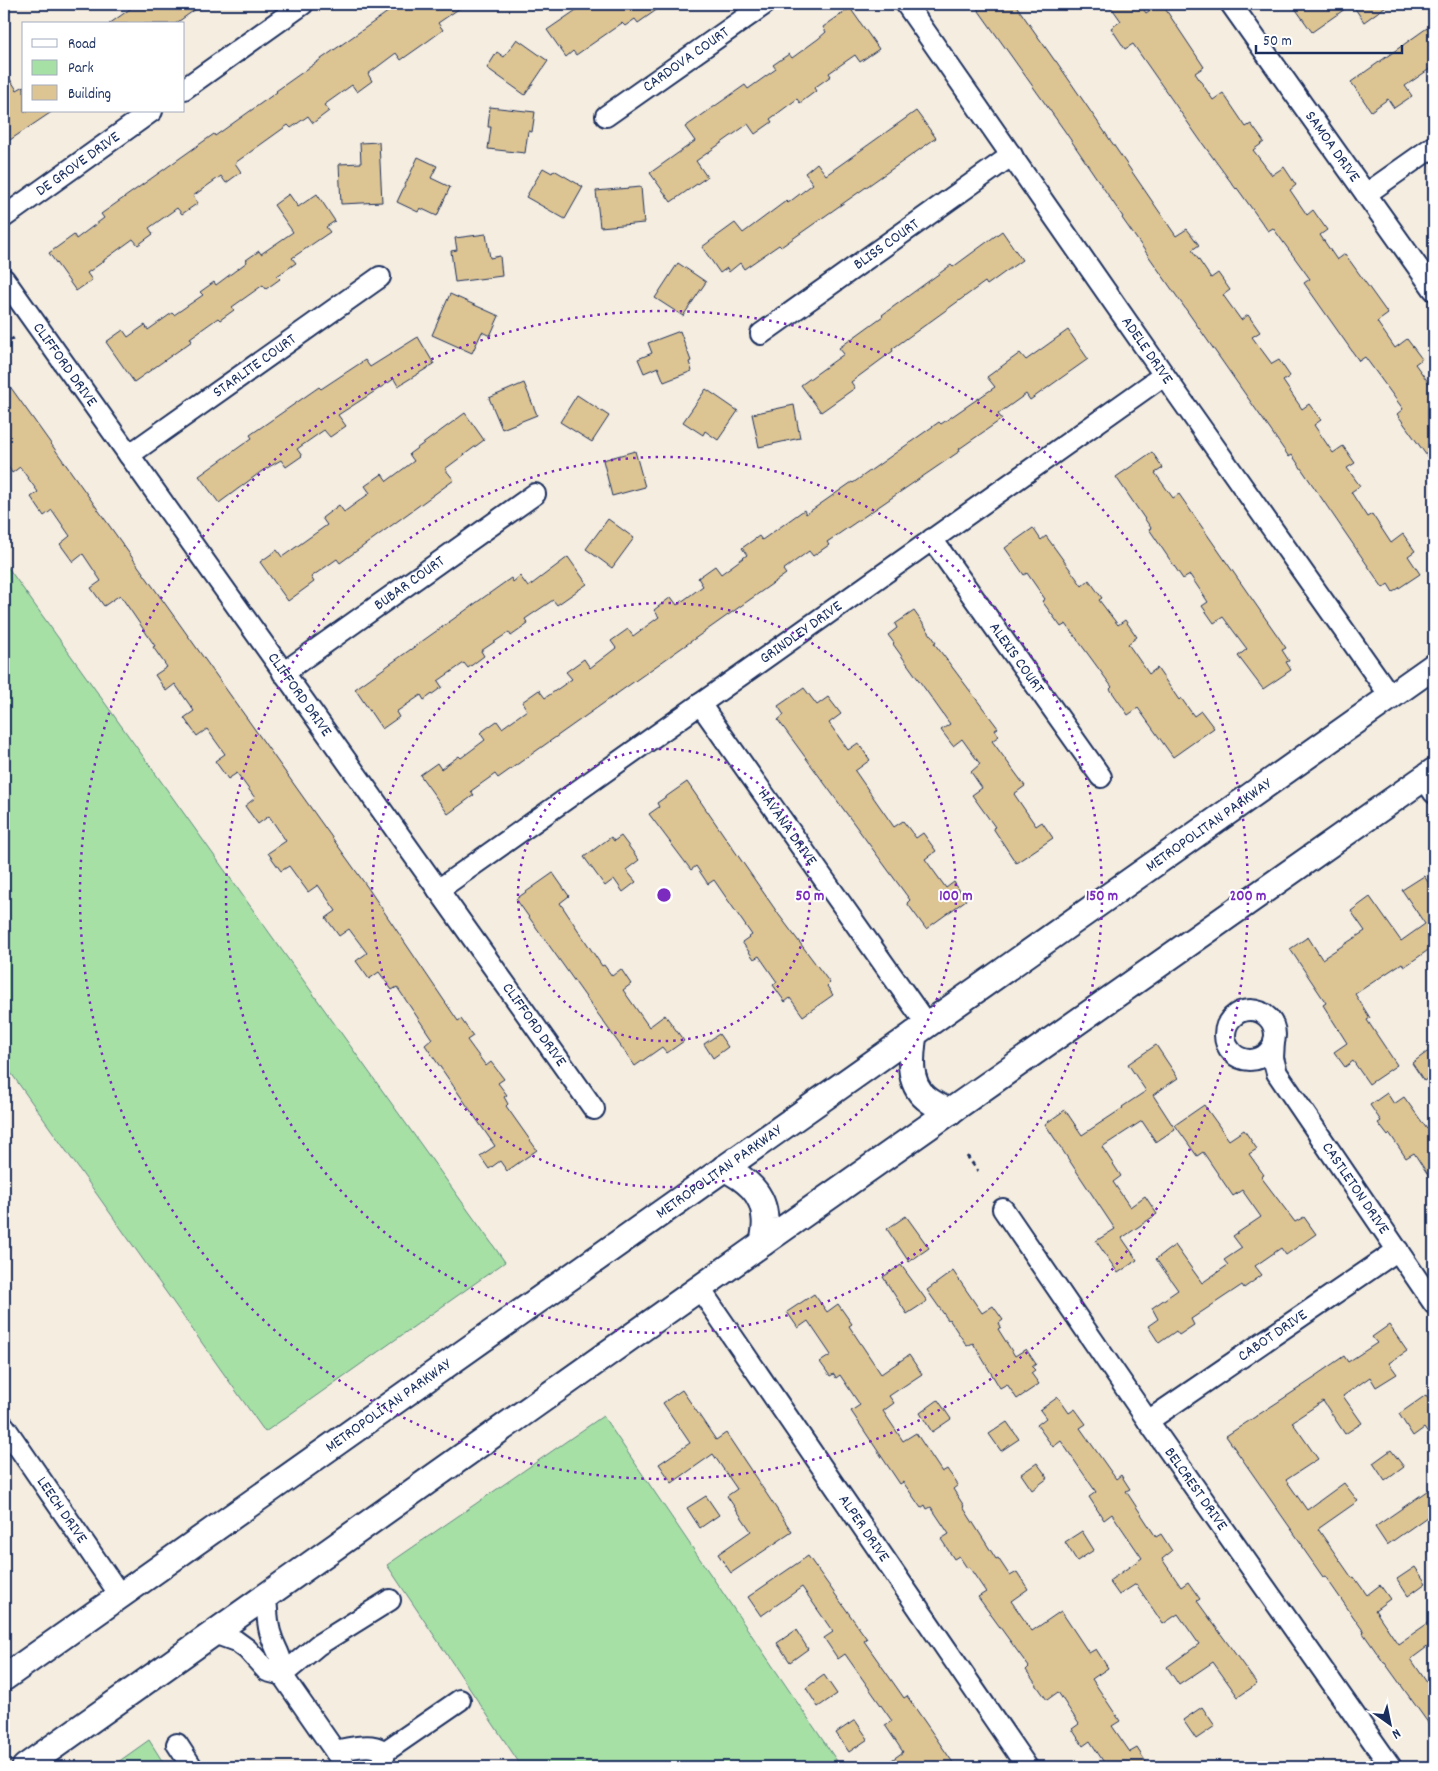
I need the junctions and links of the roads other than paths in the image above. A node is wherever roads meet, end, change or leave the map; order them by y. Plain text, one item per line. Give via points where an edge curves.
1 (303, 4) edge
2 (765, 4) edge
3 (906, 4) edge
4 (1231, 4) edge
5 (185, 88) edge
6 (151, 112) edge
7 (606, 116) dead end
8 (1434, 146) edge
9 (1012, 155) junction
10 (1366, 194) junction
11 (4, 217) edge
12 (380, 277) dead end
13 (4, 279) edge
14 (1434, 290) edge
15 (761, 334) dead end
16 (1164, 375) junction
17 (129, 455) junction
18 (535, 494) dead end
19 (932, 539) junction
20 (1434, 666) edge
21 (283, 673) junction
22 (1391, 697) junction
23 (700, 704) junction
24 (1101, 777) dead end
25 (1431, 781) edge
26 (438, 890) junction
27 (920, 1030) junction
28 (1274, 1041) junction
29 (1249, 1060) junction
30 (1277, 1074) junction
31 (594, 1109) dead end
32 (950, 1112) junction
33 (724, 1168) junction
34 (1003, 1209) dead end
35 (763, 1243) junction
36 (1398, 1250) junction
37 (700, 1289) junction
38 (1434, 1304) edge
39 (1148, 1421) junction
40 (4, 1426) edge
41 (120, 1595) junction
42 (266, 1596) junction
43 (390, 1600) dead end
44 (214, 1633) junction
45 (282, 1675) junction
46 (4, 1678) edge
47 (460, 1700) dead end
48 (177, 1744) dead end
49 (340, 1759) edge
50 (382, 1760) edge
51 (25, 1767) edge
52 (192, 1767) edge
53 (1028, 1767) edge
54 (1391, 1767) edge

1 - 5 street
2 - 7 street, CARDOVA COURT
3 - 9 street, ADELE DRIVE
4 - 10 street, SAMOA DRIVE
6 - 11 street, DE GROVE DRIVE
8 - 10 street
9 - 15 street, BLISS COURT
9 - 16 street, ADELE DRIVE
10 - 14 street, SAMOA DRIVE
12 - 17 street, STARLITE COURT
13 - 17 street, CLIFFORD DRIVE
16 - 19 street, GRINDLEY DRIVE
16 - 22 street, ADELE DRIVE
17 - 21 street, CLIFFORD DRIVE
18 - 21 street, BUBAR COURT
19 - 23 street, GRINDLEY DRIVE
19 - 24 street, ALEXIS COURT
20 - 22 main road, METROPOLITAN PARKWAY
21 - 26 street, CLIFFORD DRIVE
22 - 27 main road, METROPOLITAN PARKWAY
23 - 26 street, GRINDLEY DRIVE
23 - 27 street, HAVANA DRIVE
25 - 32 main road
26 - 31 street, CLIFFORD DRIVE
27 - 32 main road via 911,1065 913,1077 925,1098
27 - 33 main road, METROPOLITAN PARKWAY
28 - 29 street via 1265,1055
28 - 29 street, CASTLETON DRIVE via 1273,1024 1261,1012 1252,1010 1236,1014 1226,1029 1228,1046 1240,1058
28 - 30 street, CASTLETON DRIVE via 1273,1058
29 - 30 street, CASTLETON DRIVE
30 - 36 street, CASTLETON DRIVE
32 - 35 main road
33 - 35 main road via 756,1191 765,1219
33 - 41 main road, METROPOLITAN PARKWAY
34 - 39 street, BELCREST DRIVE
35 - 37 main road
36 - 38 street, CASTLETON DRIVE
36 - 39 street, CABOT DRIVE
37 - 42 main road
37 - 53 street, ALPER DRIVE
39 - 54 street, BELCREST DRIVE
40 - 41 street, LEECH DRIVE
41 - 46 main road, METROPOLITAN PARKWAY
42 - 44 main road
42 - 45 street via 267,1618 282,1660
43 - 45 street via 318,1645
44 - 45 street via 236,1641 267,1671
44 - 51 main road
45 - 49 street
47 - 50 street
48 - 52 street
49 - 50 street via 369,1746 378,1748

